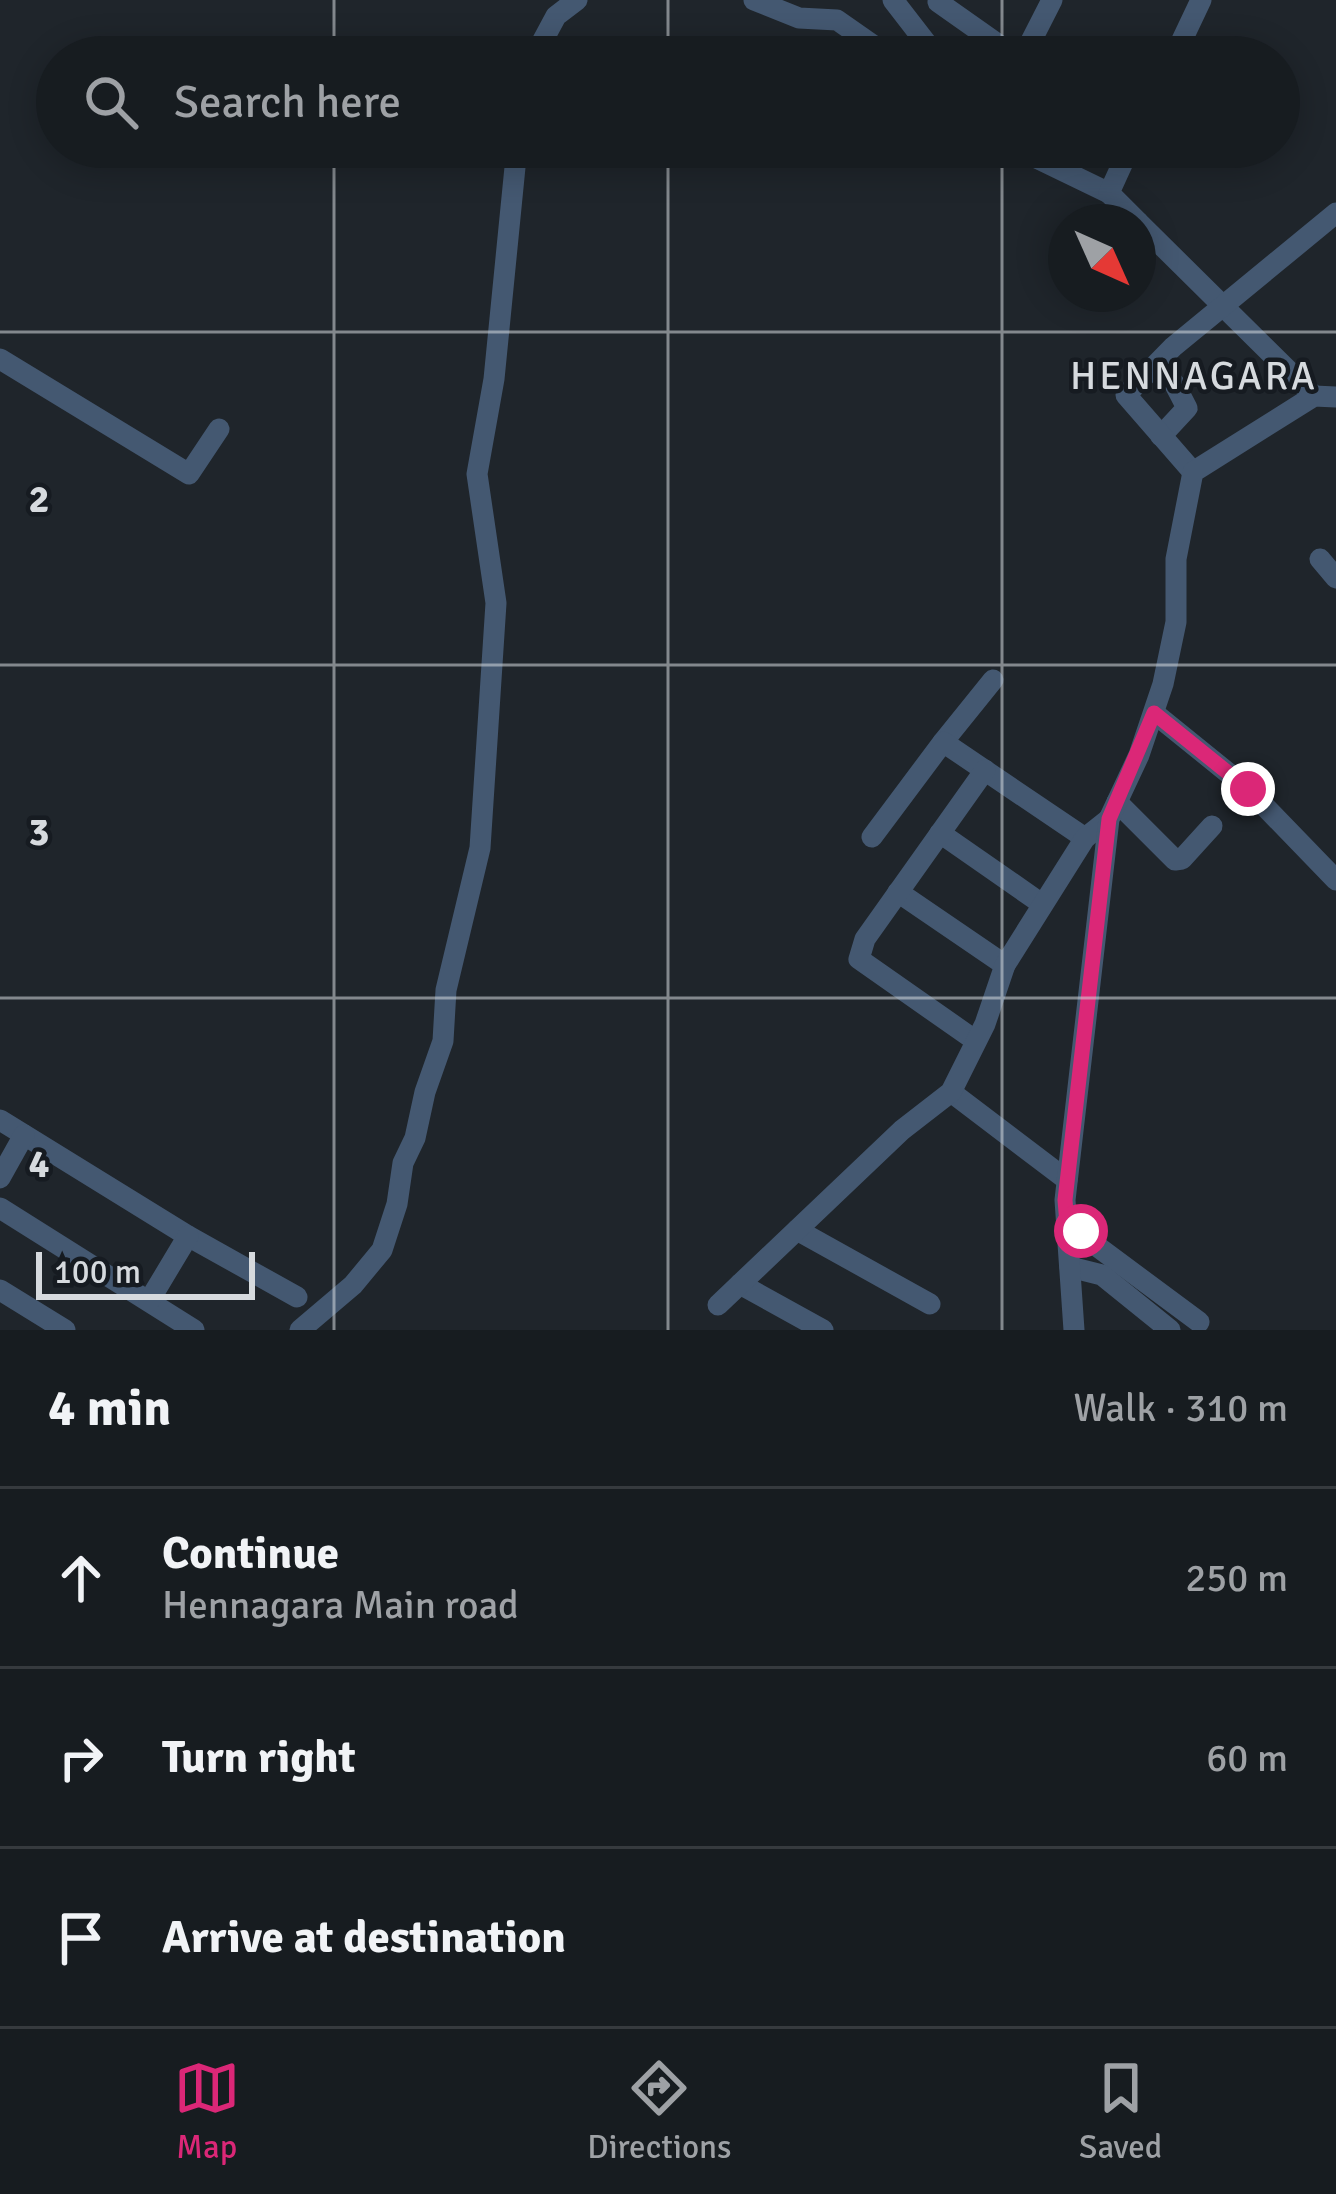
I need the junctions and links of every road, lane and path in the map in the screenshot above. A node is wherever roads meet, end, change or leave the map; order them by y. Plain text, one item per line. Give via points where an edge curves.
1 (577, 0) edge
2 (754, 0) edge
3 (892, 0) edge
4 (1052, 0) edge
5 (1202, 0) edge
6 (938, 2) edge
7 (545, 36) edge
8 (860, 36) edge
9 (920, 36) edge
10 (988, 36) edge
11 (1031, 36) edge
12 (1184, 36) edge
13 (515, 168) edge
14 (1056, 168) edge
15 (1120, 168) edge
16 (1108, 194) junction
17 (1119, 204) edge
18 (1336, 213) edge
19 (1156, 240) edge
20 (1222, 305) junction
21 (0, 359) edge
22 (1174, 382) dead end
23 (1325, 396) edge
24 (219, 429) dead end
25 (1161, 436) junction
26 (1193, 472) junction
27 (1320, 559) dead end
28 (1336, 578) edge
29 (993, 680) dead end
30 (1154, 713) junction
31 (943, 742) junction
32 (985, 770) junction
33 (1113, 810) junction
34 (1213, 826) dead end
35 (940, 833) junction
36 (872, 837) dead end
37 (1085, 838) junction
38 (1336, 880) edge
39 (898, 892) junction
40 (1042, 904) junction
41 (1005, 965) junction
42 (976, 1041) junction
43 (951, 1092) junction
44 (0, 1120) edge
45 (24, 1135) junction
46 (0, 1178) edge
47 (1067, 1180) junction
48 (0, 1208) edge
49 (1067, 1224) junction
50 (797, 1230) junction
51 (188, 1236) junction
52 (1070, 1267) junction
53 (740, 1284) junction
54 (0, 1290) edge
55 (297, 1297) dead end
56 (149, 1301) junction
57 (931, 1304) dead end
58 (718, 1305) dead end
59 (1198, 1322) dead end
60 (65, 1330) edge
61 (194, 1330) edge
62 (300, 1330) edge
63 (823, 1330) edge
64 (1074, 1330) edge
65 (1170, 1330) edge

1 - 7 street
2 - 8 street via 800,18 837,20
3 - 9 street
4 - 11 street
5 - 12 street
6 - 10 street
13 - 62 street via 477,474 496,603 480,848 442,1041 382,1250
14 - 16 street
15 - 16 street
16 - 17 street
18 - 20 street
19 - 20 street
20 - 23 street
20 - 25 street via 1126,395
21 - 24 street via 190,474
22 - 25 street via 1187,408
23 - 26 street
25 - 26 street
26 - 30 street via 1176,559 1176,622
27 - 28 street
29 - 31 street
30 - 33 street
30 - 38 street via 1248,789
31 - 32 street
31 - 36 street
32 - 35 street
32 - 37 street
33 - 34 street via 1175,860
33 - 37 street
33 - 47 street
35 - 39 street
35 - 40 street
37 - 40 street
39 - 41 street
39 - 42 street via 859,959
40 - 41 street
41 - 42 street
42 - 43 street
43 - 47 street
43 - 50 street
44 - 45 street
45 - 46 street
45 - 51 street
47 - 49 street
48 - 56 street
49 - 52 street
49 - 59 street
50 - 53 street
50 - 57 street
51 - 55 street
51 - 56 street
52 - 64 street
52 - 65 street via 1102,1275
53 - 58 street
53 - 63 street
54 - 60 street
56 - 61 street

